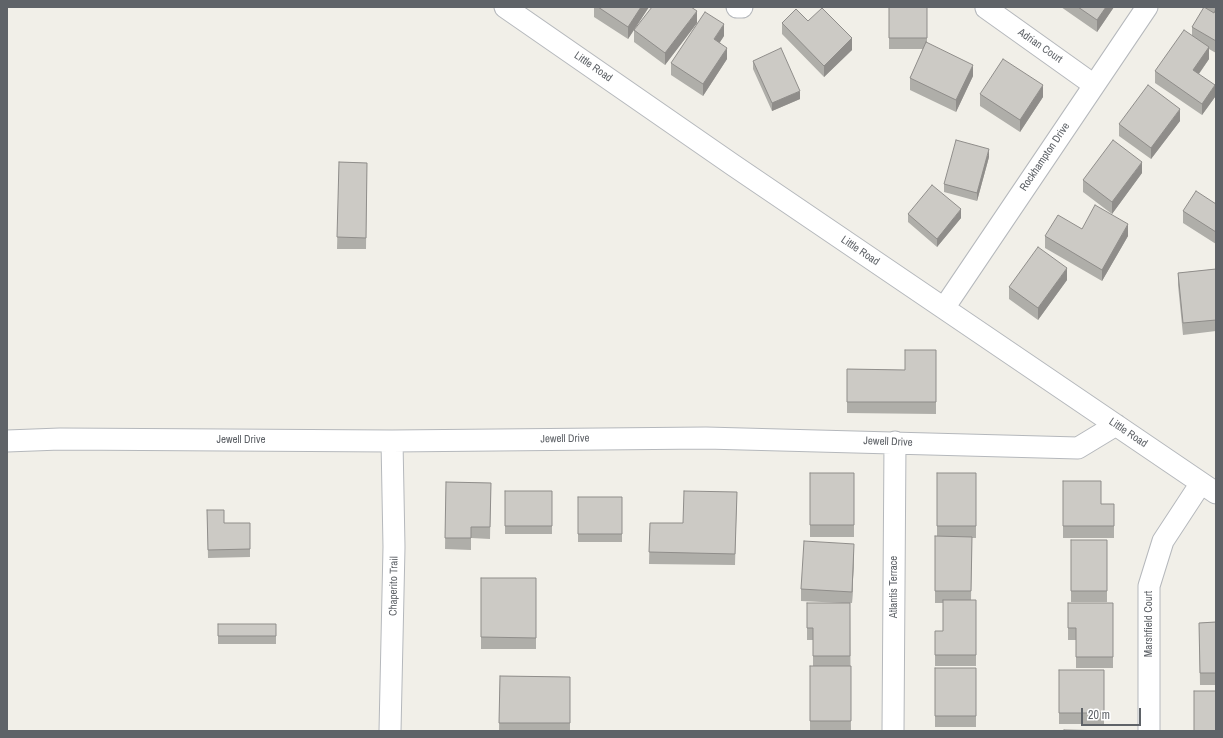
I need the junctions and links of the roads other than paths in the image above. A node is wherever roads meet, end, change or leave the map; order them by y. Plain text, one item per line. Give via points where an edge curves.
1 (737, 7) edge
2 (742, 7) edge
3 (1148, 7) edge
4 (986, 8) edge
5 (514, 9) edge
6 (1094, 84) junction
7 (944, 308) junction
8 (1116, 425) junction
9 (7, 441) edge
10 (392, 441) junction
11 (895, 442) junction
12 (1209, 488) edge
13 (390, 731) edge
14 (893, 731) edge
15 (1149, 731) edge

1 - 2 street
3 - 6 street, Rockhampton Drive
4 - 6 street, Adrian Court
5 - 7 street, Little Road via 733,165
6 - 7 street, Rockhampton Drive
7 - 8 street, Little Road
8 - 11 street, Jewell Drive via 1078,448
8 - 12 street, Little Road
9 - 10 street, Jewell Drive
10 - 11 street, Jewell Drive via 706,438
10 - 13 street, Chaperito Trail via 394,547
11 - 14 street, Atlantis Terrace
12 - 15 street, Marshfield Court via 1163,541 1149,586

